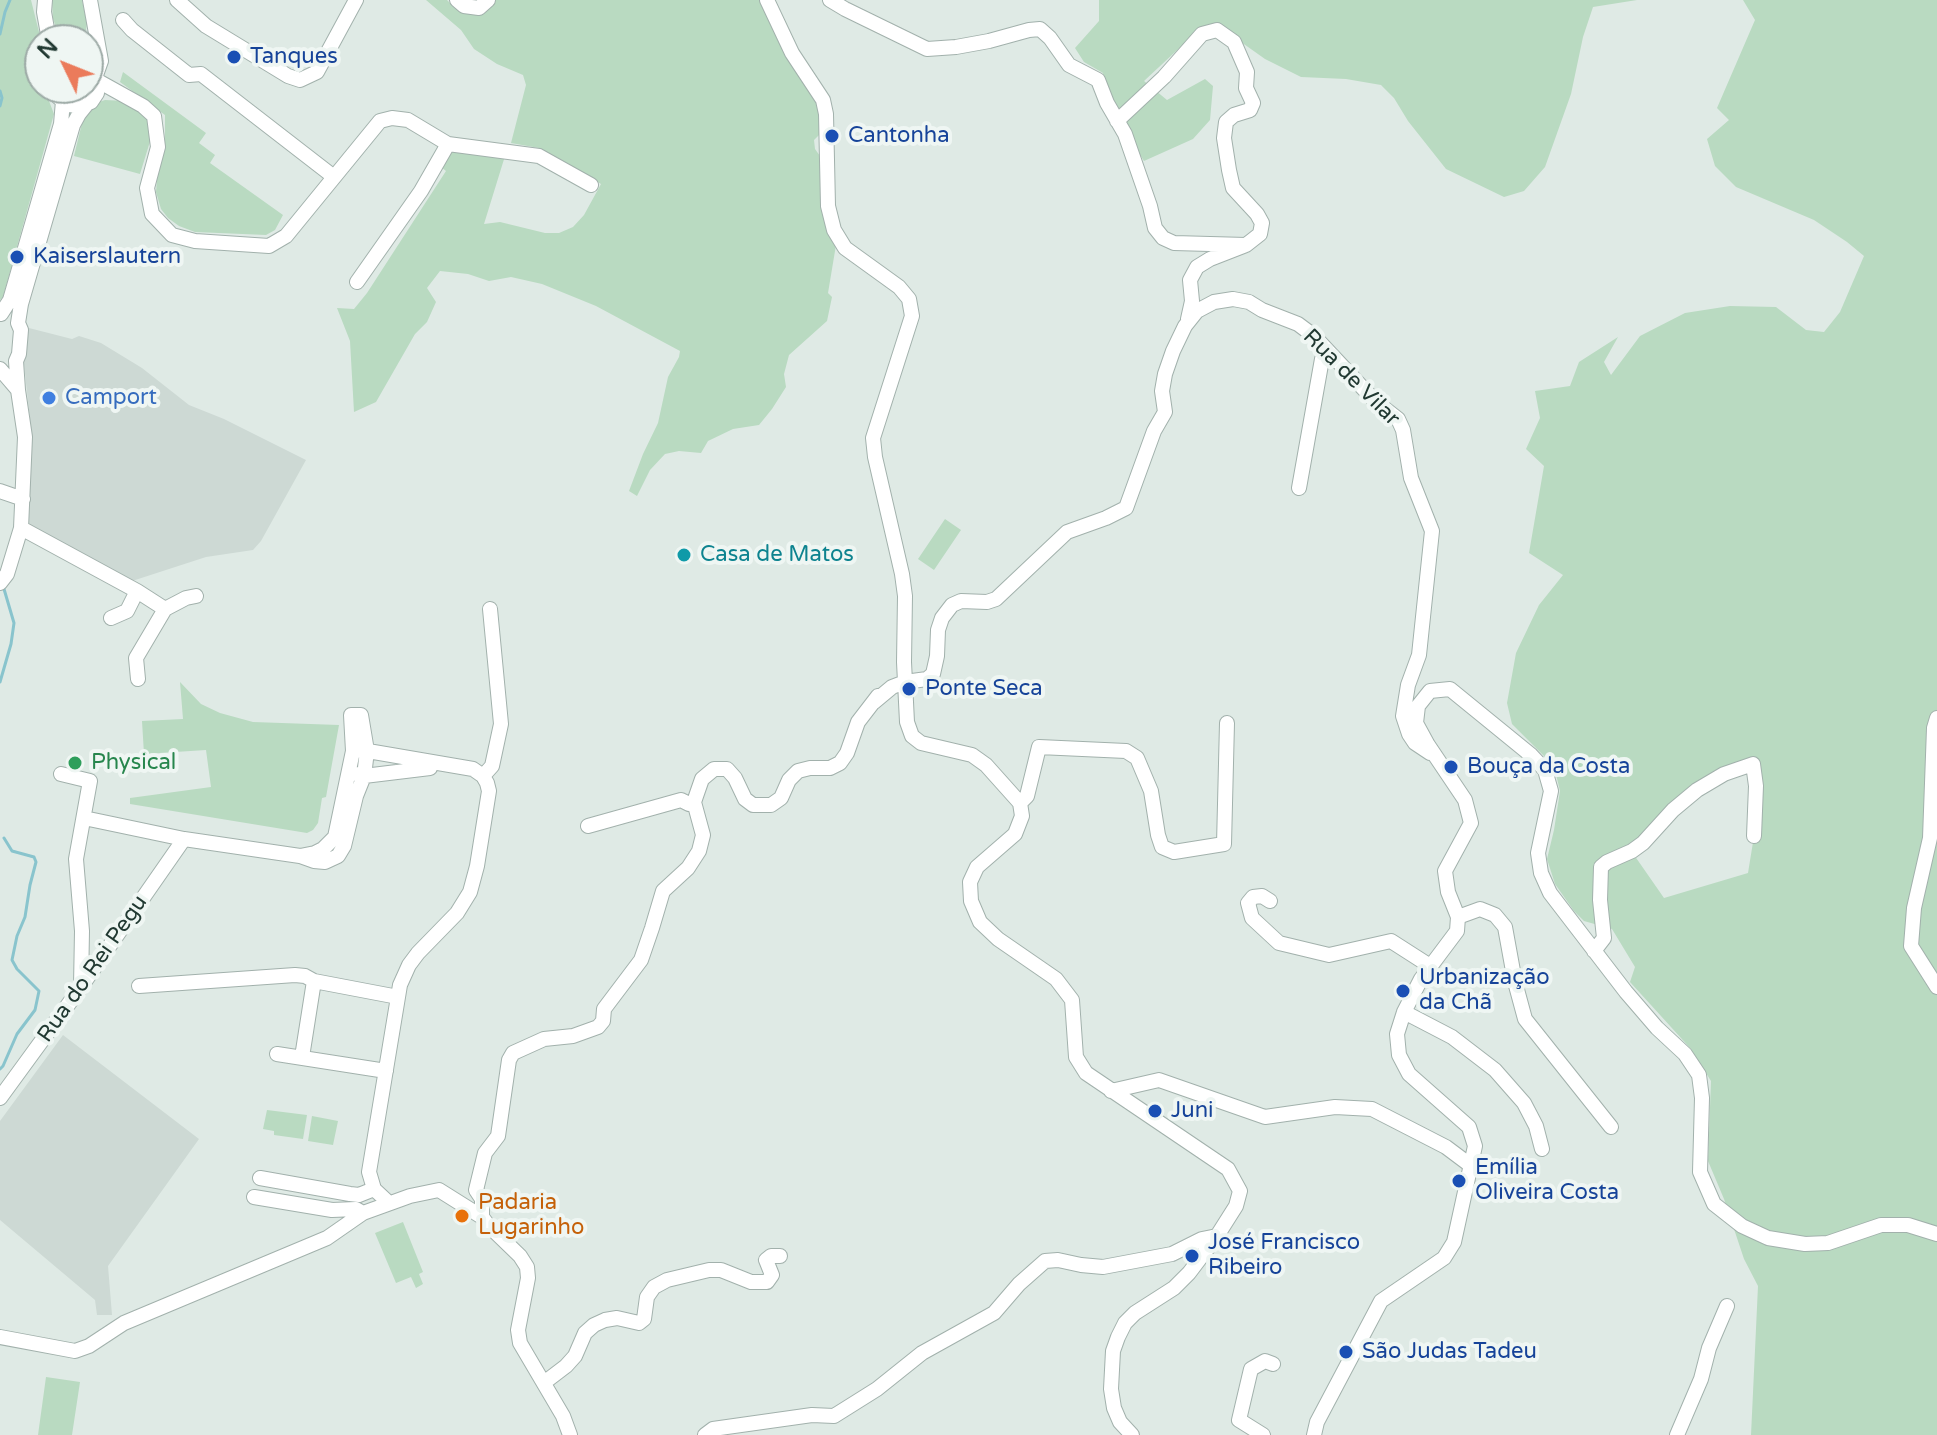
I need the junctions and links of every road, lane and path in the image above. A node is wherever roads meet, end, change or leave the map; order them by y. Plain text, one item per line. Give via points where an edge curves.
1 (45, 0) edge
2 (90, 0) edge
3 (177, 0) edge
4 (356, 0) edge
5 (457, 0) edge
6 (488, 0) edge
7 (767, 0) edge
8 (830, 0) edge
9 (123, 20) dead end
10 (46, 24) edge
11 (91, 24) edge
12 (104, 81) edge
13 (121, 94) junction
14 (104, 98) edge
15 (60, 104) edge
16 (88, 104) edge
17 (1117, 121) junction
18 (448, 144) junction
19 (334, 177) junction
20 (591, 185) dead end
21 (1246, 245) junction
22 (357, 282) dead end
23 (0, 315) edge
24 (18, 323) junction
25 (1185, 326) junction
26 (1329, 352) junction
27 (16, 361) junction
28 (0, 368) edge
29 (18, 390) junction
30 (1299, 488) dead end
31 (0, 491) edge
32 (23, 499) junction
33 (21, 528) junction
34 (0, 583) edge
35 (137, 591) junction
36 (196, 596) dead end
37 (165, 609) junction
38 (490, 609) dead end
39 (111, 618) dead end
40 (904, 662) junction
41 (138, 679) dead end
42 (905, 682) junction
43 (874, 702) junction
44 (1937, 718) edge
45 (1227, 723) dead end
46 (1437, 756) junction
47 (447, 766) junction
48 (61, 774) dead end
49 (356, 774) junction
50 (483, 776) junction
51 (694, 802) junction
52 (1020, 803) junction
53 (84, 818) junction
54 (588, 826) dead end
55 (1754, 836) dead end
56 (184, 839) junction
57 (1270, 901) dead end
58 (1458, 917) junction
59 (1594, 951) junction
60 (1430, 966) junction
61 (314, 981) junction
62 (139, 986) dead end
63 (81, 987) junction
64 (1937, 987) edge
65 (398, 997) junction
66 (1404, 1012) junction
67 (277, 1054) dead end
68 (302, 1057) junction
69 (386, 1071) junction
70 (1111, 1091) junction
71 (0, 1098) edge
72 (1611, 1127) dead end
73 (1542, 1149) dead end
74 (1470, 1165) junction
75 (260, 1178) dead end
76 (293, 1185) junction
77 (374, 1189) junction
78 (476, 1190) junction
79 (443, 1193) junction
80 (254, 1197) dead end
81 (291, 1203) junction
82 (389, 1203) junction
83 (363, 1213) junction
84 (482, 1217) junction
85 (1937, 1234) edge
86 (1217, 1236) junction
87 (780, 1256) dead end
88 (1727, 1306) dead end
89 (0, 1337) edge
90 (1273, 1364) dead end
91 (545, 1382) junction
92 (754, 1429) edge
93 (570, 1435) edge
94 (705, 1435) edge
95 (1132, 1435) edge
96 (1263, 1435) edge
97 (1314, 1435) edge
98 (1677, 1435) edge

1 - 10 street
2 - 11 street
3 - 4 street via 206,26 300,80 317,72
5 - 6 street via 479,8
7 - 40 street via 792,53 823,100 834,230 845,248 909,299 912,316 873,438 902,574
8 - 17 street via 927,49 1040,29 1069,65 1098,80
9 - 19 street via 189,75 201,74
12 - 13 street
13 - 14 street
13 - 19 street via 154,116 158,147 147,188 152,214 172,235 269,246 286,236
15 - 23 street via 61,124 10,300
16 - 24 street via 73,125
17 - 21 street via 1163,238 1174,243
17 - 21 street via 1202,34 1217,30 1234,42 1253,103 1226,122 1224,138 1233,188 1262,223 1260,234
18 - 19 street via 408,120 380,121
18 - 20 street via 539,156
18 - 22 street
21 - 25 street via 1197,267 1190,280 1192,301
23 - 24 street
24 - 27 street
25 - 26 street, Rua de Vilar via 1197,311 1233,299 1298,324
25 - 42 street, Rua de Vilar via 1165,374 1165,412 1126,508 1067,532 996,599 952,605 938,630 933,674
26 - 30 street via 1322,359
26 - 46 street, Rua de Vilar via 1398,419 1411,478 1432,531 1419,655 1403,716 1415,743
27 - 28 street
27 - 29 street
28 - 29 street
29 - 32 street via 25,437
31 - 32 street
32 - 33 street
33 - 34 street
33 - 35 street
35 - 37 street
35 - 39 street via 127,611
36 - 37 street
37 - 41 street via 136,658
38 - 50 street via 501,724 492,766
40 - 42 street
40 - 43 street
42 - 43 street
42 - 52 street via 912,736 972,755
43 - 51 street via 858,722 840,763 798,771 771,805 753,805 745,799 727,769 714,769 702,779
44 - 64 street via 1930,838 1911,946
45 - 52 street via 1224,844 1174,852 1162,847 1151,791 1137,758 1126,751 1039,747 1027,796
46 - 58 street via 1465,800 1471,823 1445,871
46 - 59 street via 1416,723 1418,706 1430,691 1450,689 1545,770 1551,791 1538,853 1541,873
47 - 49 street
47 - 49 street via 360,751
47 - 50 street via 473,769
48 - 53 street via 90,781
49 - 56 street via 344,846 325,862
50 - 65 street via 489,791 470,892 409,965
51 - 54 street via 681,800
51 - 78 street via 703,835 699,851 663,891 641,960 604,1009 603,1021 573,1036 544,1039 509,1060 498,1136 485,1153
52 - 70 street via 1022,816 1015,834 977,867 970,882 971,901 980,922 1056,979 1072,1000 1076,1057 1086,1073
53 - 56 street
53 - 63 street via 76,859
55 - 59 street via 1753,764 1697,790 1643,843 1601,867 1604,938
56 - 63 street, Rua do Rei Pegu
57 - 60 street via 1262,896 1248,903 1252,918 1279,943 1329,955 1391,941
58 - 60 street via 1457,931
58 - 72 street via 1480,909 1505,927 1525,1019
59 - 85 street via 1699,1075 1700,1172 1714,1204 1768,1238 1805,1244 1828,1243 1881,1225 1908,1225
60 - 66 street
61 - 62 street via 295,975
61 - 65 street
61 - 68 street
63 - 71 street, Rua do Rei Pegu
65 - 69 street
66 - 73 street via 1452,1037 1495,1070 1524,1103
66 - 74 street via 1397,1034 1399,1055 1409,1074 1469,1127 1475,1146
67 - 68 street
68 - 69 street
69 - 77 street via 369,1172
70 - 74 street via 1159,1080 1265,1117 1335,1107 1372,1109
70 - 86 street via 1228,1169 1240,1191
74 - 97 street via 1454,1242 1444,1258 1381,1301
75 - 76 street
76 - 77 street via 359,1195
76 - 81 street
77 - 82 street
78 - 79 street
78 - 84 street
79 - 82 street
79 - 84 street
80 - 81 street
81 - 83 street
82 - 83 street
83 - 89 street via 327,1238 124,1323 75,1351
84 - 91 street via 527,1267 520,1343
86 - 92 street via 1172,1254 1103,1267 1045,1261 994,1313 922,1353 834,1416 812,1415
86 - 95 street via 1189,1273 1135,1313 1118,1337 1111,1389 1120,1422
87 - 91 street via 766,1260 772,1275 767,1282 751,1282 721,1270 667,1280 647,1297 644,1319 639,1323 617,1318 594,1325 575,1356
88 - 98 street
90 - 96 street via 1265,1361 1251,1369 1239,1420
91 - 93 street
92 - 94 street via 713,1429

